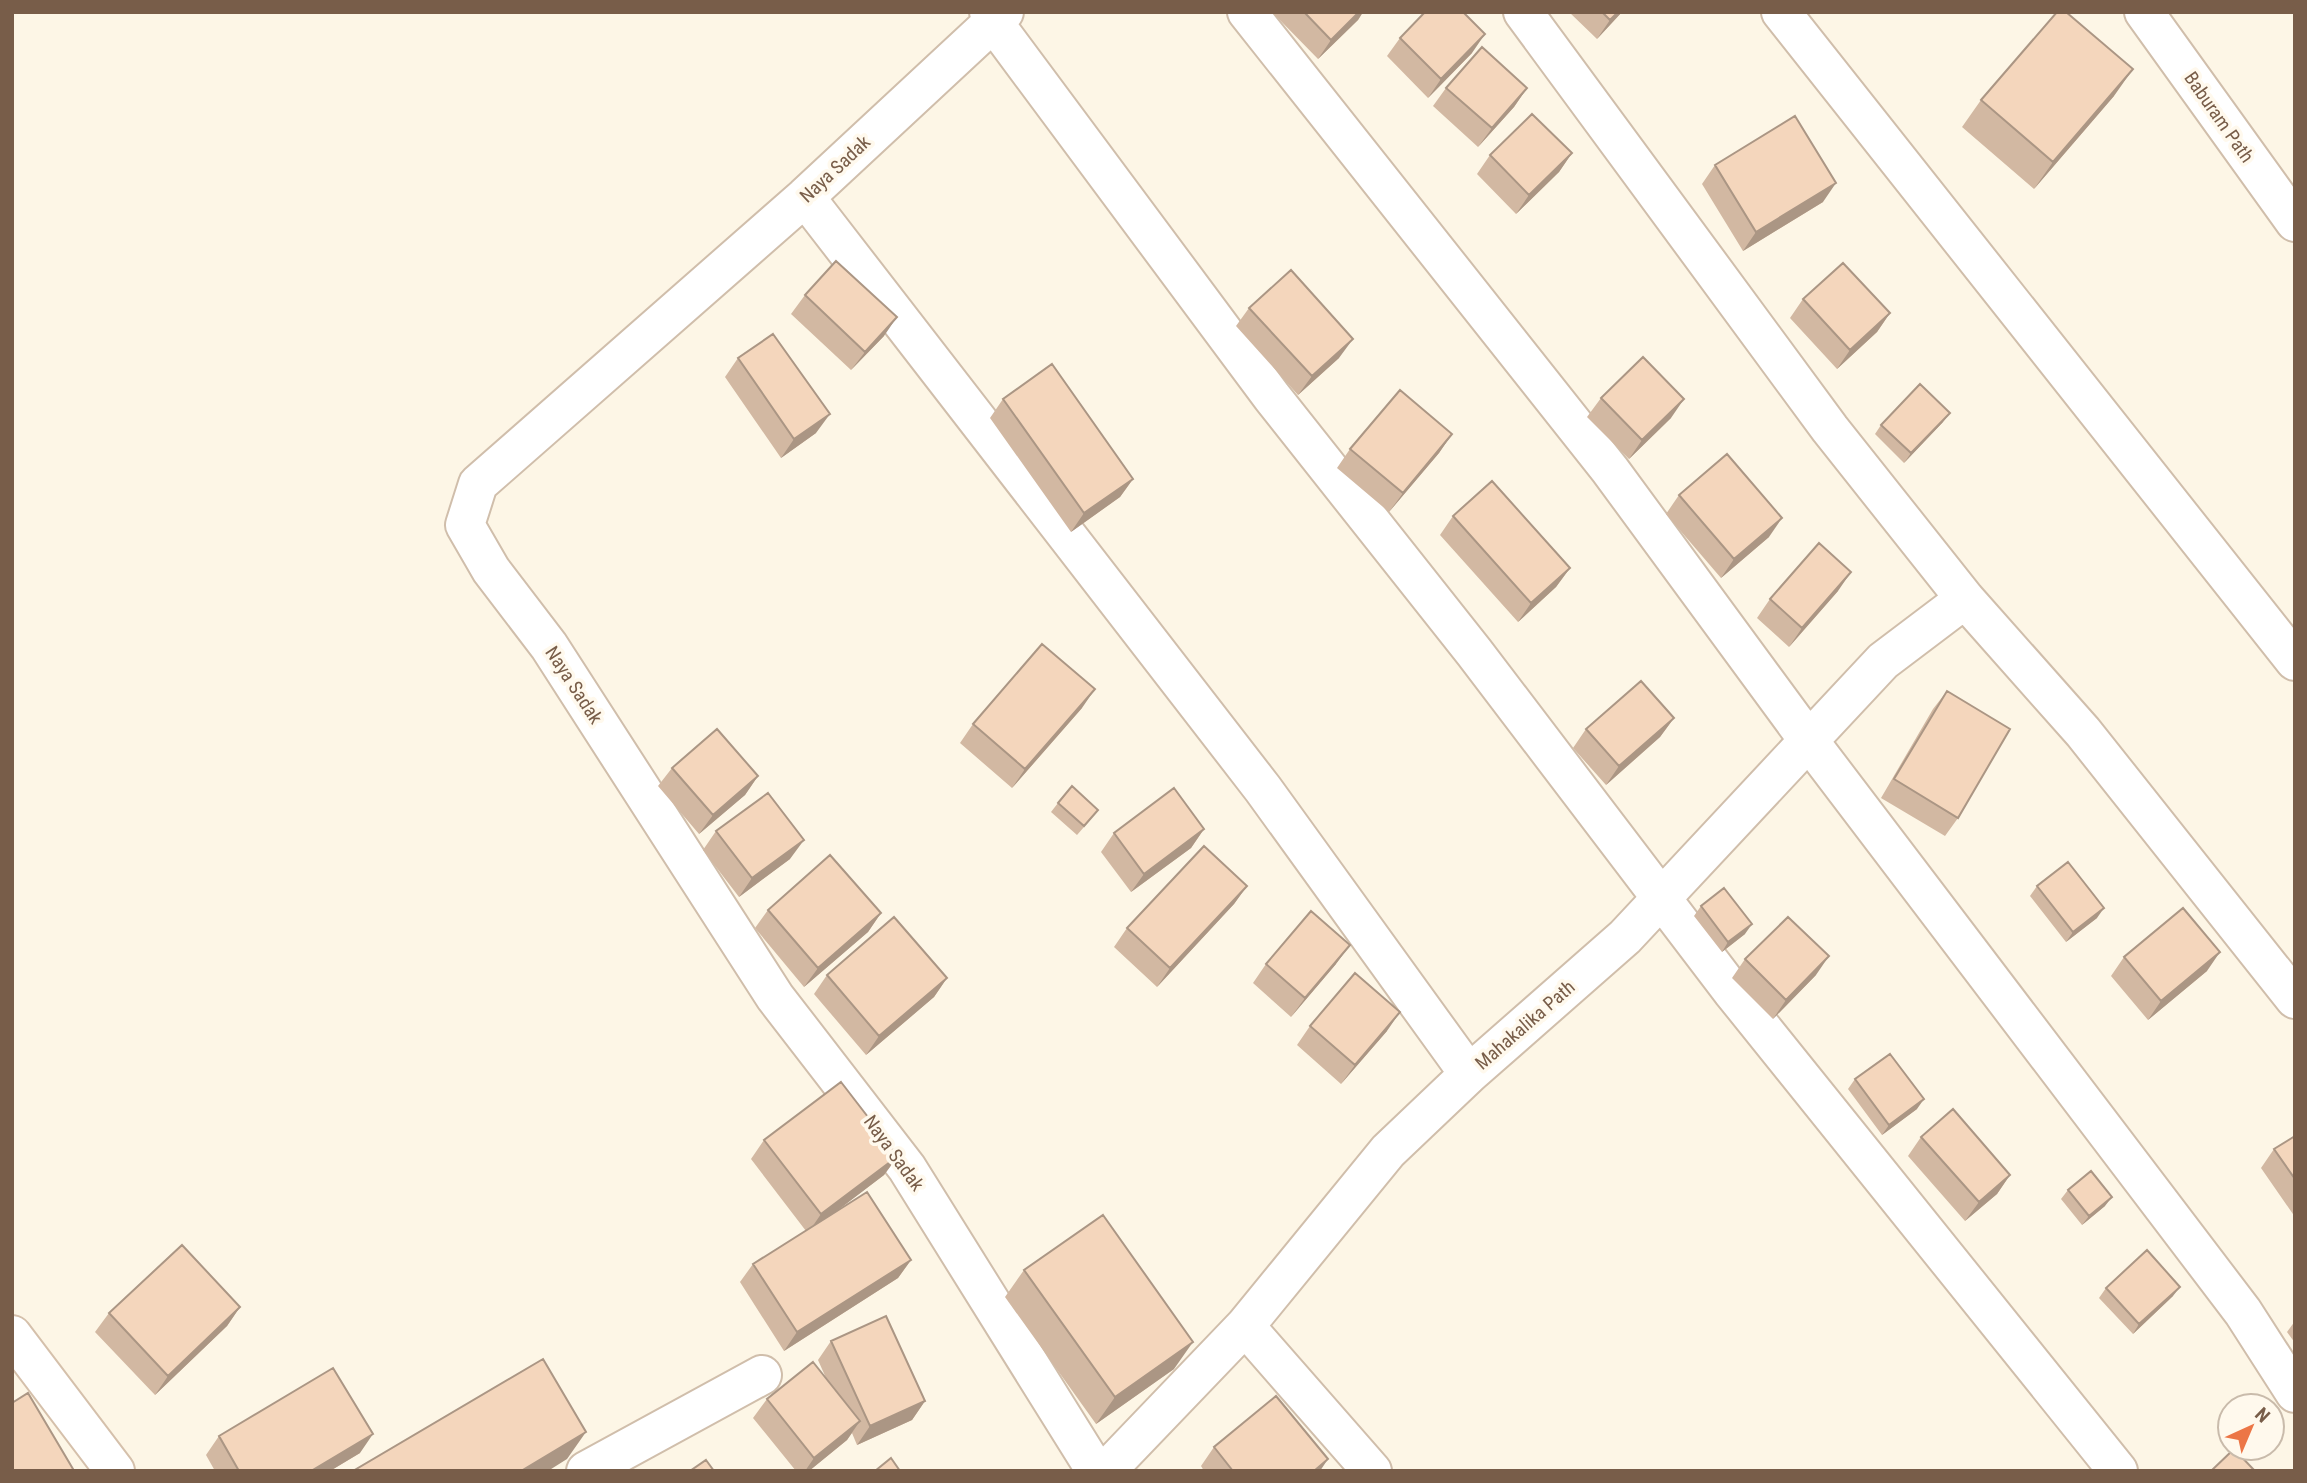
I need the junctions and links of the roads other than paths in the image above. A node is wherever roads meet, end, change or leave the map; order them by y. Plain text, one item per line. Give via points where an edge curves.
1 (1247, 12) edge
2 (1523, 12) edge
3 (1781, 12) edge
4 (2144, 12) edge
5 (996, 16) edge
6 (805, 197) junction
7 (2295, 222) edge
8 (1965, 600) junction
9 (2295, 661) edge
10 (1809, 741) junction
11 (1660, 897) junction
12 (2295, 999) edge
13 (1469, 1074) junction
14 (1245, 1326) junction
15 (12, 1335) edge
16 (762, 1375) dead end
17 (2295, 1392) edge
18 (115, 1471) edge
19 (586, 1471) edge
20 (1096, 1471) edge
21 (1106, 1471) edge
22 (1371, 1471) edge
23 (2118, 1471) edge

1 - 10 street via 1610,470
2 - 8 street via 1830,429
3 - 9 street
4 - 7 street, Baburam Path
5 - 6 street, Naya Sadak
5 - 11 street via 1272,397 1475,652
6 - 13 street via 1263,789
6 - 20 street, Naya Sadak via 478,484 465,525 491,570 549,646 775,997 907,1168
8 - 10 street, Mahakalika Path via 1883,661
8 - 12 street via 2083,732
10 - 11 street, Mahakalika Path
10 - 17 street via 2243,1312
11 - 13 street, Mahakalika Path via 1625,937
11 - 23 street
13 - 14 street, Mahakalika Path via 1388,1151
14 - 21 street, Mahakalika Path
14 - 22 street
15 - 18 street
16 - 19 street

